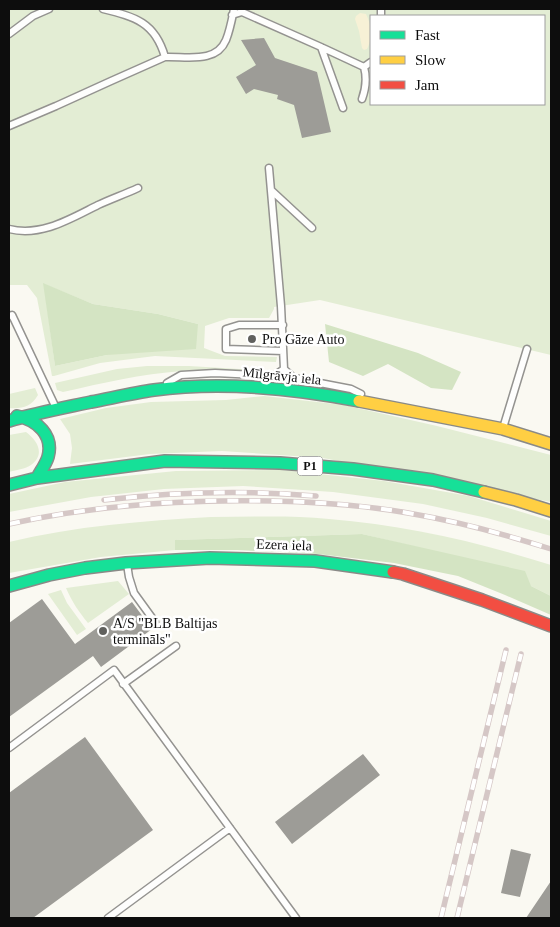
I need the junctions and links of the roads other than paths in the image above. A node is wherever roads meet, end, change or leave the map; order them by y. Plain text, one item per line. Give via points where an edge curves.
1 (49, 9) edge
2 (103, 9) edge
3 (241, 10) edge
4 (233, 12) edge
5 (9, 34) edge
6 (162, 45) junction
7 (321, 46) junction
8 (165, 57) junction
9 (177, 57) junction
10 (154, 62) junction
11 (370, 63) edge
12 (364, 68) junction
13 (362, 99) dead end
14 (343, 108) dead end
15 (9, 126) edge
16 (269, 168) dead end
17 (138, 188) dead end
18 (271, 190) junction
19 (312, 228) dead end
20 (9, 229) edge
21 (9, 316) edge
22 (283, 325) junction
23 (527, 349) dead end
24 (283, 351) junction
25 (284, 369) junction
26 (154, 390) junction
27 (387, 406) junction
28 (56, 409) junction
29 (9, 415) edge
30 (22, 417) junction
31 (9, 421) edge
32 (503, 429) junction
33 (551, 444) edge
34 (37, 478) junction
35 (9, 484) edge
36 (551, 511) edge
37 (126, 563) junction
38 (9, 586) edge
39 (155, 622) dead end
40 (551, 626) edge
41 (176, 646) dead end
42 (124, 684) junction
43 (9, 748) edge
44 (230, 828) junction
45 (108, 918) edge
46 (296, 918) edge

1 - 5 lane via 33,16
2 - 6 lane via 139,21 154,33
3 - 4 lane
3 - 7 lane
4 - 9 lane via 226,40 218,51 208,56
6 - 8 lane
6 - 9 lane
6 - 10 lane
7 - 12 lane
7 - 14 lane
8 - 9 lane
8 - 10 lane
10 - 15 lane
11 - 12 lane
12 - 13 lane via 366,84
16 - 18 lane
17 - 20 lane via 57,224 29,232
18 - 19 lane
18 - 22 lane
21 - 28 lane via 12,315
22 - 24 lane
22 - 24 lane via 239,325 226,329 226,349
23 - 32 lane
24 - 25 lane
25 - 26 lane via 274,376 181,375
25 - 27 lane via 294,378 351,389
26 - 27 main road, Mīlgrāvja iela via 199,386 261,387
26 - 28 main road, Mīlgrāvja iela
27 - 32 main road, Mīlgrāvja iela
28 - 30 main road, Mīlgrāvja iela
29 - 30 main road
30 - 31 main road, Mīlgrāvja iela
30 - 34 main road via 38,424 48,439 48,457
32 - 33 main road, Mīlgrāvja iela
34 - 35 main road, P1
34 - 36 main road, P1 via 165,461 280,464 353,469 433,480
37 - 38 main road, Ezera iela via 58,573
37 - 39 lane via 134,593
37 - 40 main road, Ezera iela via 210,558 315,561 403,574
41 - 42 lane
42 - 43 lane via 114,670
42 - 44 lane
44 - 45 lane
44 - 46 lane

